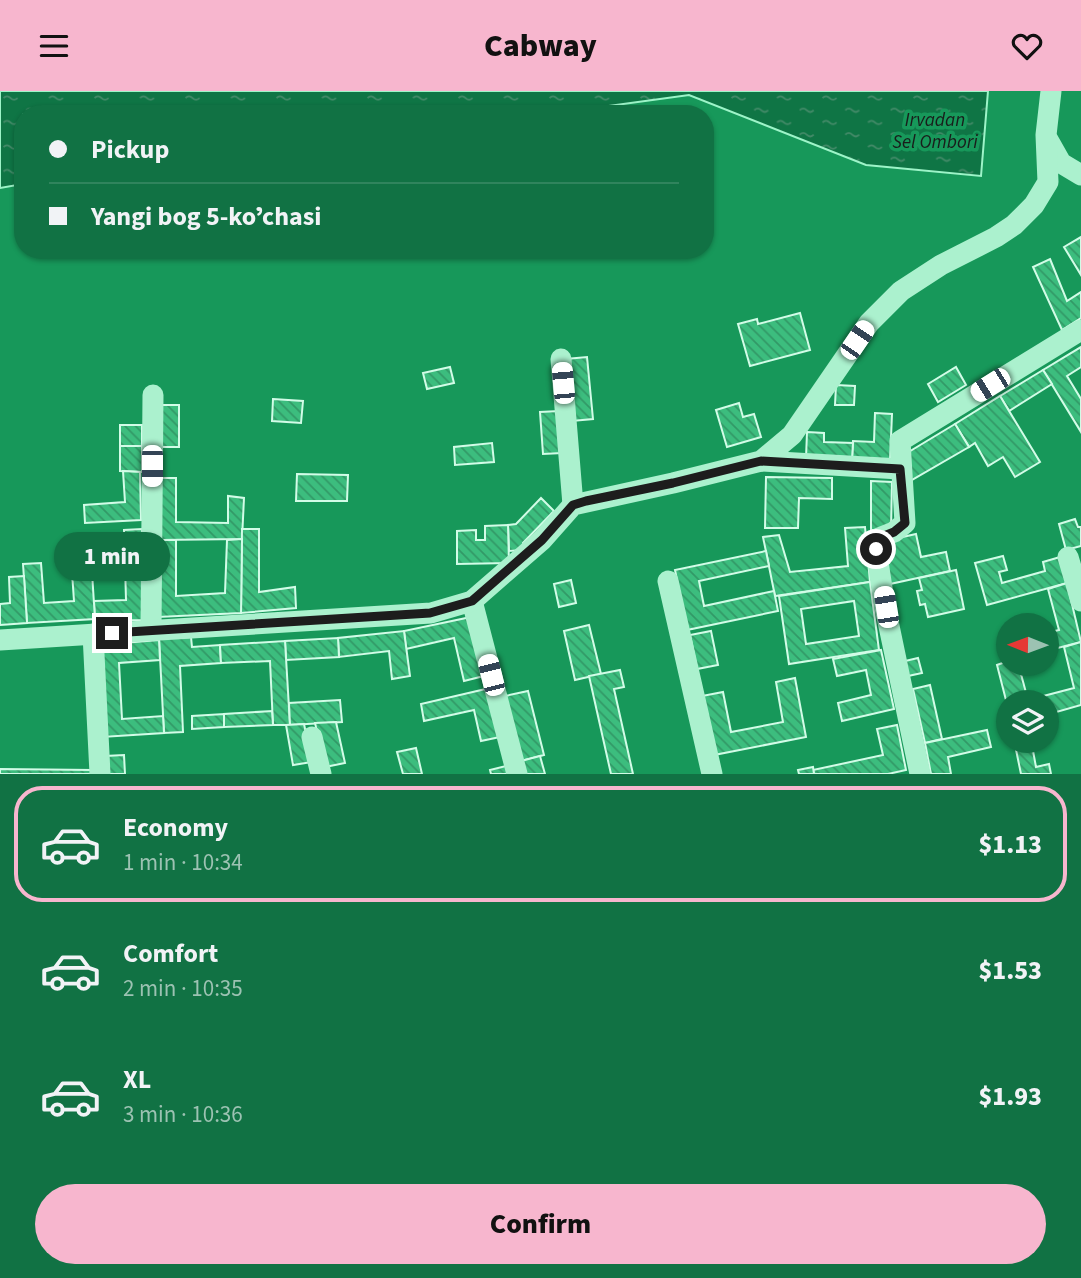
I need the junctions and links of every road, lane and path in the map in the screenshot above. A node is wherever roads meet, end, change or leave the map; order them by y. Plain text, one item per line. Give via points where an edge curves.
1 (1051, 91) edge
2 (1046, 135) junction
3 (1081, 175) edge
4 (1081, 330) edge
5 (561, 359) dead end
6 (153, 395) dead end
7 (761, 461) junction
8 (900, 469) junction
9 (573, 505) junction
10 (1068, 558) dead end
11 (668, 580) dead end
12 (472, 601) junction
13 (1081, 601) edge
14 (151, 630) junction
15 (93, 634) junction
16 (0, 640) edge
17 (312, 737) dead end
18 (100, 774) edge
19 (321, 774) edge
20 (517, 774) edge
21 (712, 774) edge
22 (920, 774) edge

1 - 2 street
2 - 3 street via 1061,163
2 - 7 street via 1048,181 1034,205 996,237 901,291 869,323 792,435
4 - 8 street via 900,441
5 - 9 street
6 - 14 street
7 - 8 street
7 - 9 street
8 - 22 street via 905,523 879,538 876,549
9 - 12 street via 542,540
10 - 13 street
11 - 21 street
12 - 14 street via 430,613
12 - 20 street
14 - 15 street
15 - 16 street
15 - 18 street
17 - 19 street

